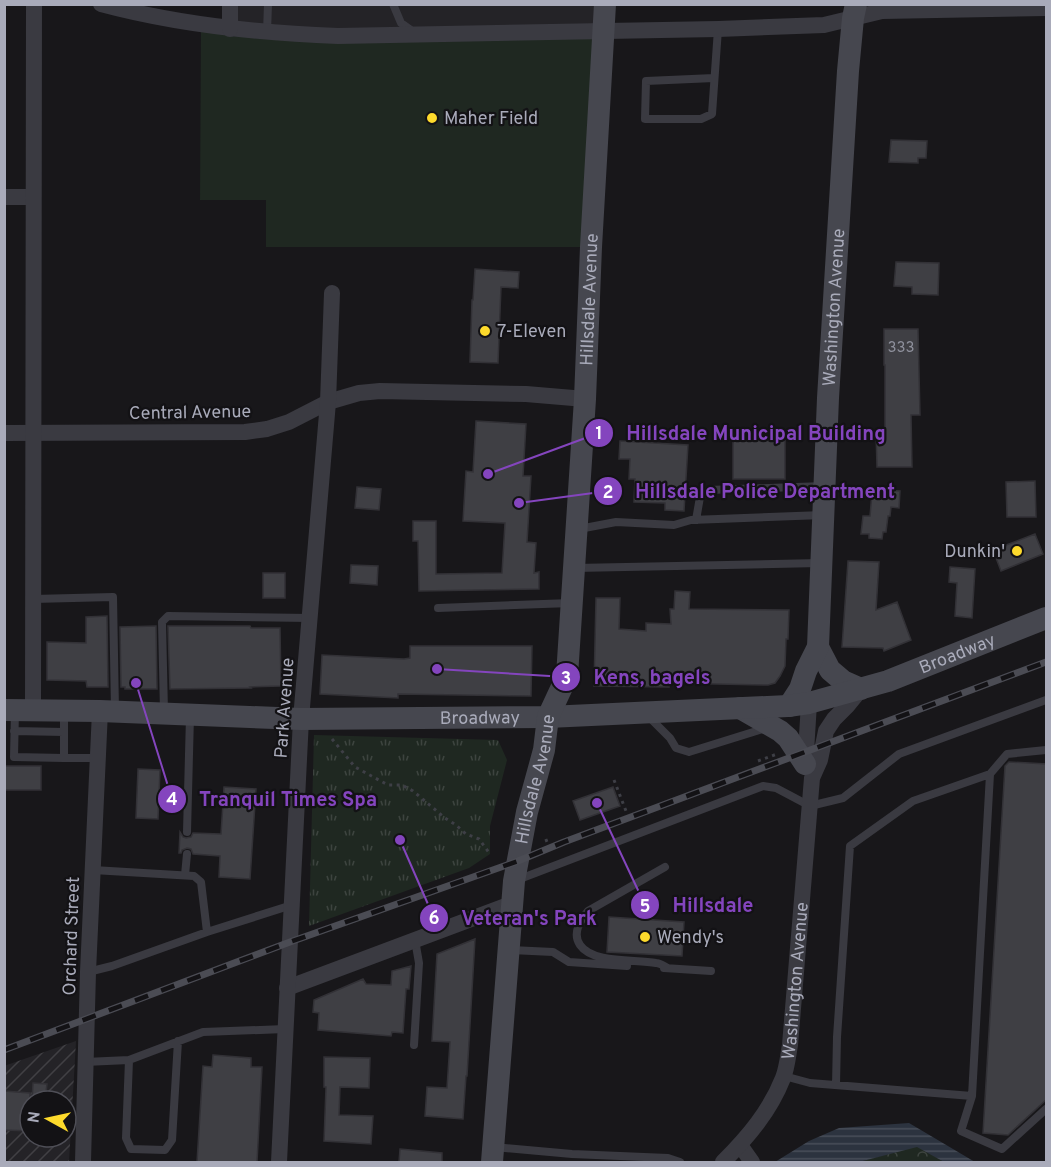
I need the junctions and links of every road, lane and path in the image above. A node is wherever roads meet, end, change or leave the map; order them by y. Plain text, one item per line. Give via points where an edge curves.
1 (34, 4) edge
2 (101, 4) edge
3 (230, 4) edge
4 (268, 4) edge
5 (393, 4) edge
6 (605, 4) edge
7 (1047, 8) edge
8 (855, 11) edge
9 (230, 29) junction
10 (718, 29) junction
11 (602, 30) junction
12 (267, 32) junction
13 (418, 35) junction
14 (714, 78) junction
15 (4, 197) edge
16 (33, 197) junction
17 (332, 293) dead end
18 (585, 399) junction
19 (328, 402) junction
20 (33, 432) junction
21 (4, 433) edge
22 (824, 486) junction
23 (823, 515) junction
24 (696, 520) junction
25 (577, 530) junction
26 (821, 563) junction
27 (574, 568) junction
28 (33, 599) junction
29 (571, 603) junction
30 (438, 608) dead end
31 (310, 618) junction
32 (1047, 618) edge
33 (818, 647) junction
34 (861, 689) junction
35 (1047, 700) edge
36 (799, 704) junction
37 (740, 708) junction
38 (108, 712) junction
39 (646, 713) junction
40 (164, 714) junction
41 (16, 716) edge
42 (190, 716) junction
43 (548, 717) junction
44 (312, 719) junction
45 (64, 721) junction
46 (773, 726) junction
47 (1047, 750) edge
48 (782, 752) dead end
49 (64, 758) junction
50 (98, 758) junction
51 (758, 761) dead end
52 (809, 771) junction
53 (990, 774) junction
54 (614, 780) dead end
55 (810, 806) junction
56 (626, 811) dead end
57 (187, 832) dead end
58 (550, 839) dead end
59 (545, 841) dead end
60 (187, 854) dead end
61 (490, 854) dead end
62 (665, 867) dead end
63 (93, 870) junction
64 (185, 875) junction
65 (513, 893) junction
66 (292, 905) junction
67 (207, 932) junction
68 (415, 940) junction
69 (508, 950) junction
70 (668, 968) junction
71 (711, 971) dead end
72 (88, 972) junction
73 (287, 988) junction
74 (285, 1029) junction
75 (178, 1041) junction
76 (414, 1045) dead end
77 (129, 1060) junction
78 (85, 1062) junction
79 (784, 1076) junction
80 (836, 1085) junction
81 (972, 1096) junction
82 (1047, 1109) edge
83 (740, 1145) junction
84 (493, 1155) edge
85 (83, 1162) edge
86 (279, 1162) edge
87 (680, 1162) edge
88 (723, 1162) edge
89 (752, 1162) edge

1 - 16 street
2 - 9 street
3 - 9 street
4 - 12 lane
5 - 13 lane via 401,23
6 - 11 street, Hillsdale Avenue
7 - 8 street
8 - 10 street via 824,25
8 - 22 street, Washington Avenue via 848,71
9 - 12 street
10 - 11 street
10 - 14 lane
11 - 13 street
11 - 18 street, Hillsdale Avenue
12 - 13 street
14 - 14 lane via 712,114 701,119 645,119 646,81
15 - 16 street
16 - 20 street
17 - 19 street, Park Avenue
18 - 19 street, Central Avenue via 534,394 380,391
18 - 25 street, Hillsdale Avenue
19 - 20 street, Central Avenue via 289,422 245,432
19 - 31 street, Park Avenue
20 - 21 street, Central Avenue
20 - 28 street
22 - 23 street, Washington Avenue
22 - 24 lane via 709,490 700,497
23 - 24 lane
23 - 26 street, Washington Avenue
24 - 25 lane via 674,525 616,522
25 - 27 street, Hillsdale Avenue
26 - 27 lane
26 - 33 street, Washington Avenue
27 - 29 street, Hillsdale Avenue
28 - 38 lane via 114,597
28 - 41 street
29 - 30 lane
29 - 43 street, Hillsdale Avenue via 567,675
31 - 40 lane via 168,616 162,622
31 - 44 street, Park Avenue
32 - 34 street, Broadway
33 - 34 street via 830,670
33 - 36 street, Washington Avenue via 806,671
34 - 36 street, Broadway
34 - 52 street, Washington Avenue via 826,731 820,760
35 - 55 lane via 899,754 843,798
36 - 37 street, Broadway
36 - 52 street, Washington Avenue
37 - 39 street, Broadway
37 - 46 street
38 - 40 street, Broadway
38 - 45 street, Broadway
38 - 50 street, Orchard Street
39 - 43 street, Broadway
39 - 46 lane via 676,748 689,752
40 - 42 street, Broadway
41 - 45 street, Broadway
41 - 49 lane via 14,757
42 - 44 street, Broadway
42 - 57 lane
43 - 44 street, Broadway
43 - 65 street, Hillsdale Avenue
44 - 61 path via 355,767 388,785 402,785 413,792 466,834 479,839
44 - 66 street, Park Avenue
45 - 49 lane
46 - 52 street via 788,738
47 - 53 lane via 1008,754
48 - 51 path
49 - 50 lane
50 - 63 street, Orchard Street
52 - 55 street, Washington Avenue
53 - 80 lane via 913,801 850,846
53 - 81 lane
54 - 56 path
55 - 65 lane via 776,788 763,786
55 - 79 street, Washington Avenue via 790,1045
58 - 59 path
60 - 64 lane
62 - 70 lane via 588,911 577,931 584,951 603,958 658,963
63 - 64 lane
63 - 72 street, Orchard Street
64 - 67 lane via 201,882
65 - 68 street
65 - 69 street, Hillsdale Avenue
66 - 67 lane
66 - 73 street, Park Avenue
67 - 72 lane
68 - 73 street
68 - 76 lane via 419,963
69 - 70 lane via 553,952 569,962
69 - 84 street, Hillsdale Avenue
70 - 71 lane
72 - 78 street, Orchard Street
73 - 74 street, Park Avenue
74 - 75 lane via 203,1032
74 - 86 street, Park Avenue
75 - 77 lane
75 - 77 lane via 172,1140 165,1150 131,1149 126,1138
77 - 78 lane
78 - 85 street, Orchard Street
79 - 80 lane
79 - 83 street, Washington Avenue via 757,1126
80 - 81 lane
81 - 82 lane via 961,1131 1002,1149
83 - 88 street, Washington Avenue
83 - 89 street
84 - 87 lane via 572,1154 668,1158

